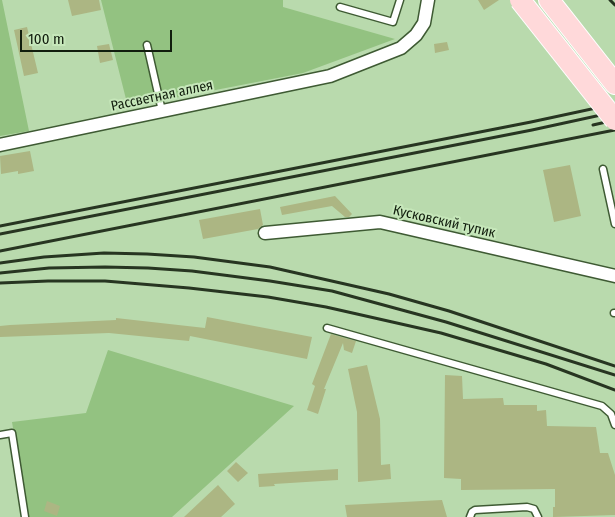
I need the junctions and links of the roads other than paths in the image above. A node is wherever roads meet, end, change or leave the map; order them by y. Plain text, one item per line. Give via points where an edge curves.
1 (400, 0) edge
2 (428, 0) edge
3 (520, 0) edge
4 (549, 0) edge
5 (340, 7) dead end
6 (147, 45) dead end
7 (615, 84) edge
8 (162, 111) junction
9 (615, 120) edge
10 (0, 144) edge
11 (603, 169) dead end
12 (615, 224) edge
13 (265, 233) dead end
14 (615, 276) edge
15 (327, 328) dead end
16 (615, 425) edge
17 (0, 435) edge
18 (25, 517) edge
19 (470, 517) edge
20 (538, 517) edge

1 - 5 lane via 393,22
2 - 8 street, Рассветная аллея via 424,23 402,48 330,76
3 - 9 main road, bridge
4 - 7 main road
6 - 8 lane
8 - 10 street, Рассветная аллея
11 - 12 lane
13 - 14 street, Кусковский тупик via 380,222
15 - 16 lane via 602,406
17 - 18 lane via 12,433
19 - 20 lane via 475,510 527,507 534,509

